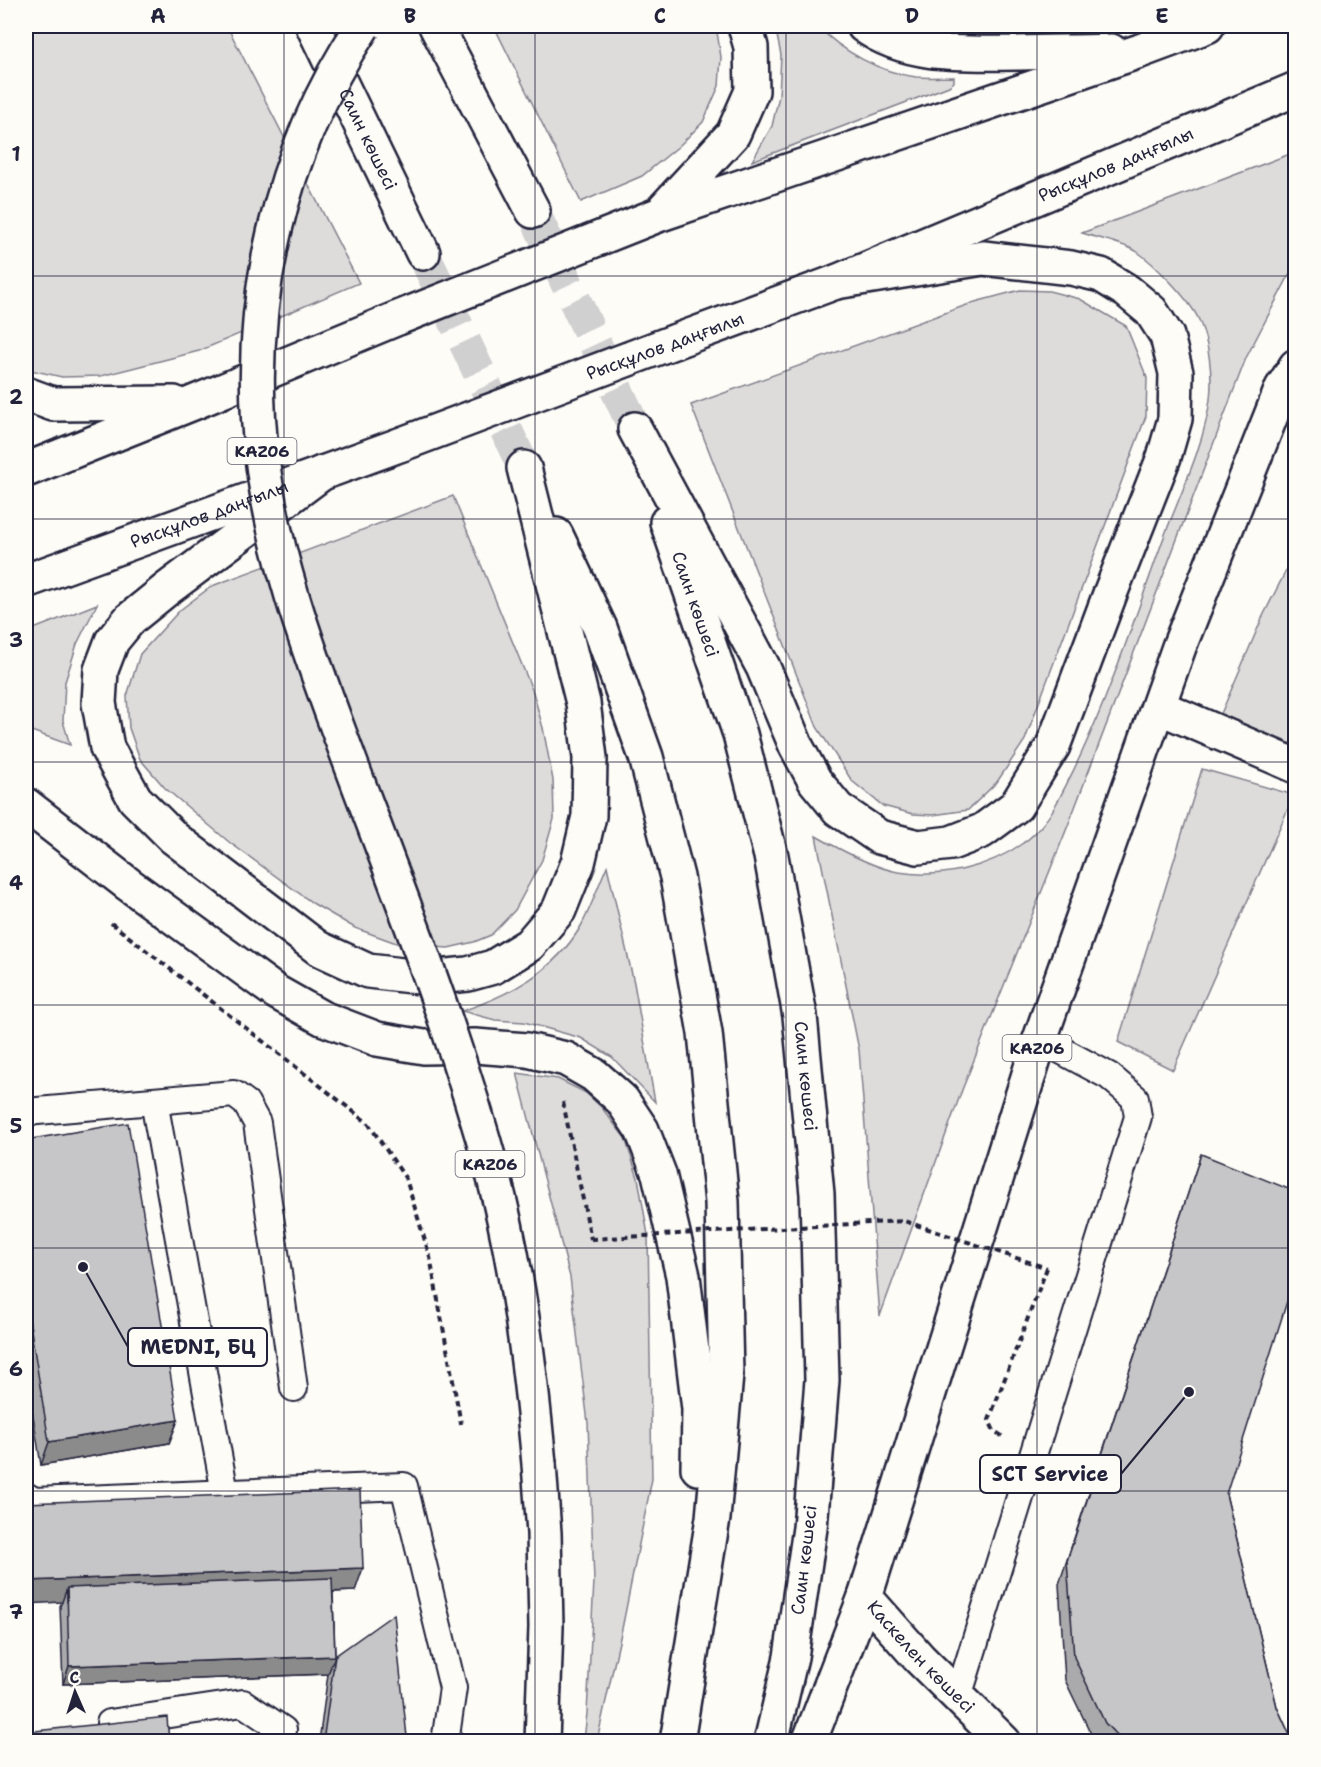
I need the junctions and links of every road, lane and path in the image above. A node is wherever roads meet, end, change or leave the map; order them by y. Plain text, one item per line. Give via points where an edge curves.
1 (290, 26) edge
2 (313, 26) edge
3 (363, 26) edge
4 (436, 26) edge
5 (745, 26) edge
6 (864, 26) edge
7 (1207, 26) edge
8 (1140, 51) junction
9 (1296, 89) edge
10 (357, 115) junction
11 (533, 211) tunnel mouth
12 (658, 215) junction
13 (423, 253) tunnel mouth
14 (836, 282) junction
15 (1296, 366) edge
16 (26, 394) edge
17 (193, 403) junction
18 (26, 470) edge
19 (322, 474) junction
20 (26, 581) edge
21 (1159, 707) junction
22 (1296, 766) edge
23 (26, 805) edge
24 (109, 921) dead end
25 (1040, 1039) junction
26 (561, 1094) dead end
27 (154, 1101) junction
28 (26, 1112) edge
29 (294, 1388) dead end
30 (461, 1424) dead end
31 (1003, 1437) dead end
32 (225, 1493) junction
33 (26, 1496) edge
34 (865, 1597) junction
35 (694, 1635) junction
36 (958, 1697) junction
37 (110, 1722) edge
38 (281, 1742) edge
39 (446, 1742) edge
40 (542, 1742) edge
41 (677, 1742) edge
42 (771, 1742) edge
43 (809, 1742) edge
44 (1004, 1742) edge

1 - 10 main road
2 - 10 main road, Саин көшесі
3 - 40 main road, KАZ06, bridge via 339,61 302,140 274,228 258,333 262,458 296,611 444,1018 493,1175 508,1239 532,1390 544,1533
4 - 11 main road
5 - 12 main road via 751,47 752,91 734,134
6 - 8 main road via 909,46 952,53
7 - 8 main road
8 - 12 main road
9 - 14 main road, Рысқұлов даңғылы
10 - 13 main road, Саин көшесі
12 - 17 main road, bridge
14 - 19 main road, Рысқұлов даңғылы, bridge
14 - 42 main road, Саин көшесі via 983,258 1101,275 1151,311 1167,336 1176,374 1175,419 1053,746 1016,806 982,831 951,843 918,846 879,837 838,809 815,781 763,667 635,429 740,734 771,856 800,1016 817,1194 822,1380 808,1540 791,1658
15 - 21 main road, KАZ06 via 1278,399
16 - 17 main road via 53,404
17 - 18 main road
19 - 20 main road, Рысқұлов даңғылы
19 - 35 main road via 167,589 130,619 112,641 101,670 99,703 107,748 135,799 174,838 318,948 368,971 429,978 493,967 529,945 559,910 578,863 589,816 590,758 583,702 524,468 600,628 646,757 677,877 705,1033 722,1202 726,1375 713,1518
21 - 22 main road
21 - 25 main road, KАZ06
23 - 35 main road via 276,992 322,1018 376,1039 424,1047 527,1050 566,1059 594,1075 622,1100 642,1130 659,1174 683,1276 699,1409
24 - 30 path via 368,1123 406,1179 427,1246
25 - 34 main road, KАZ06
25 - 36 lane via 1109,1076 1135,1098 1138,1117
26 - 31 path, bridge via 591,1239 904,1221 1047,1268 989,1420 994,1431
27 - 28 lane
27 - 29 lane via 234,1094 246,1103 257,1123
27 - 32 lane
32 - 33 lane via 34,1501
32 - 39 lane via 404,1486 453,1688
34 - 36 main road, Каскелен көшесі
34 - 43 main road, KАZ06
35 - 41 main road
36 - 44 main road, Каскелен көшесі
37 - 38 lane via 243,1703 283,1730

